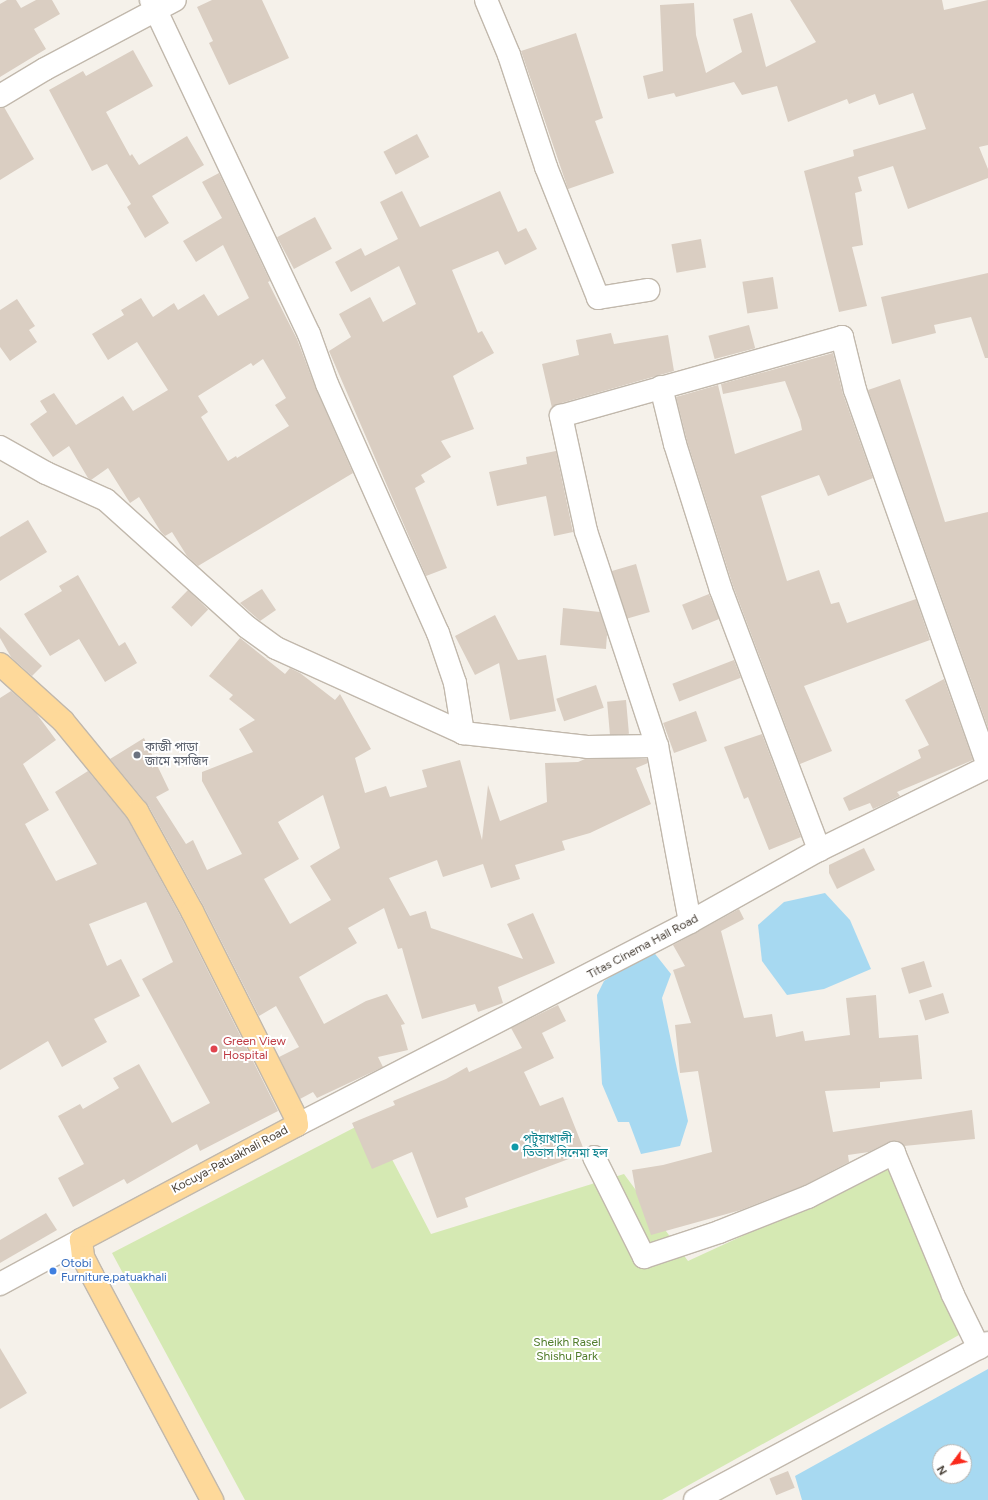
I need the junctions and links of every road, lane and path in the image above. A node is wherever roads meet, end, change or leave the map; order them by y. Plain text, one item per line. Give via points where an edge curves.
1 (486, 0) edge
2 (161, 3) edge
3 (0, 96) edge
4 (648, 290) dead end
5 (661, 387) junction
6 (0, 446) edge
7 (0, 664) edge
8 (463, 733) junction
9 (658, 746) junction
10 (988, 766) edge
11 (819, 850) junction
12 (690, 922) junction
13 (297, 1125) junction
14 (594, 1157) dead end
15 (81, 1240) junction
16 (0, 1284) edge
17 (983, 1345) edge
18 (212, 1500) edge
19 (695, 1500) edge

1 - 4 street via 509,55 546,167 598,298
2 - 3 street
2 - 8 street via 309,334 336,404 438,633 455,682
5 - 9 street via 560,416 586,531
5 - 10 street via 842,337 855,390
5 - 11 street via 674,444 721,590
6 - 8 street via 46,473 106,500 247,627 276,648
7 - 13 main road, Kocuya-Patuakhali Road via 63,721 137,811 192,911 293,1108
8 - 9 street via 587,747
9 - 12 street
10 - 11 street, Titas Cinema Hall Road
11 - 12 street, Titas Cinema Hall Road
12 - 13 street, Titas Cinema Hall Road
13 - 15 main road, Kocuya-Patuakhali Road
14 - 17 street via 644,1257 808,1197 894,1153 953,1295
15 - 16 street
15 - 18 main road via 83,1257 93,1277
17 - 19 street

